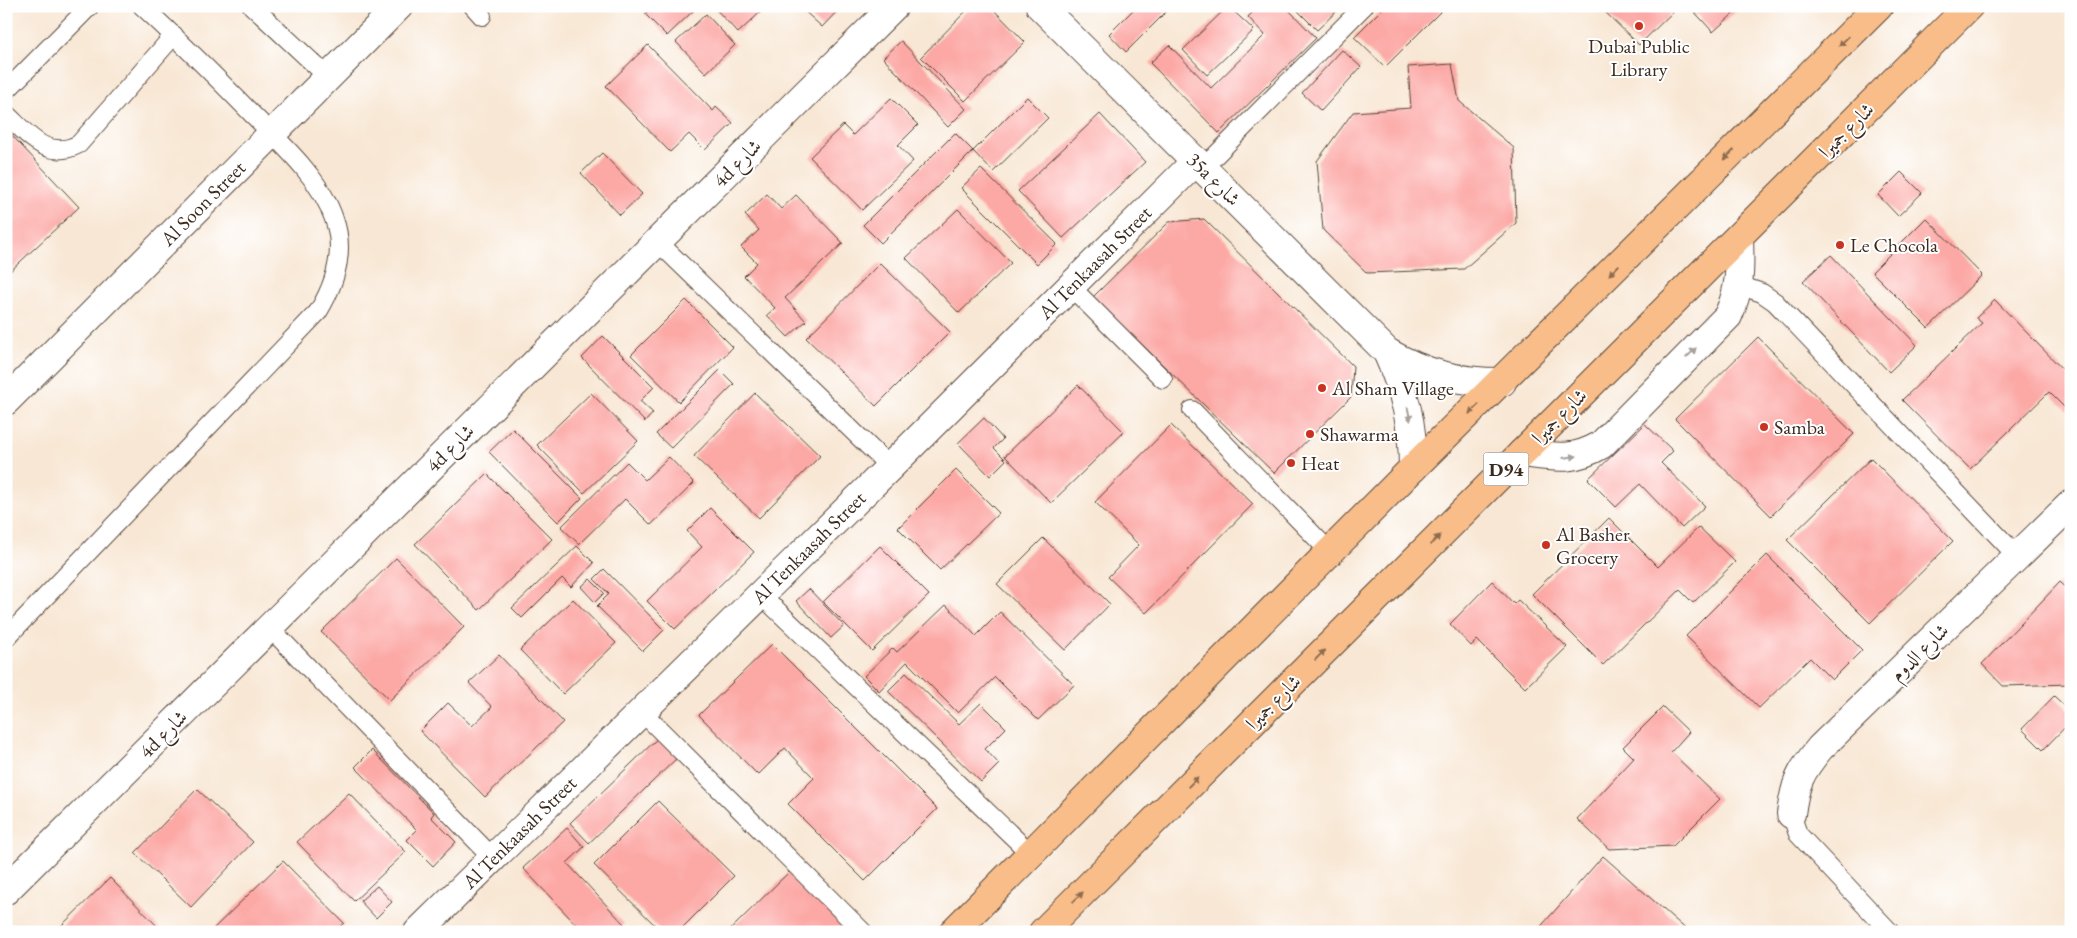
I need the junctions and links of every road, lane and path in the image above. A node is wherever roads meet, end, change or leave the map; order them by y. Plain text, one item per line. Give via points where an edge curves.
1 (90, 6) edge
2 (142, 6) edge
3 (252, 6) edge
4 (399, 6) edge
5 (894, 6) edge
6 (1040, 6) edge
7 (1364, 6) edge
8 (1879, 6) edge
9 (1970, 6) edge
10 (174, 35) junction
11 (328, 77) junction
12 (6, 91) edge
13 (6, 114) edge
14 (271, 134) junction
15 (1200, 165) junction
16 (1739, 237) junction
17 (658, 242) junction
18 (1739, 285) junction
19 (1070, 286) junction
20 (1387, 352) junction
21 (1163, 379) dead end
22 (1502, 382) junction
23 (6, 402) edge
24 (1192, 410) dead end
25 (1522, 453) junction
26 (890, 467) junction
27 (1413, 468) junction
28 (2071, 504) edge
29 (1330, 552) junction
30 (2018, 557) junction
31 (760, 595) junction
32 (270, 628) junction
33 (6, 638) edge
34 (641, 712) junction
35 (1791, 814) joint
36 (1031, 854) junction
37 (493, 858) junction
38 (6, 890) edge
39 (418, 932) edge
40 (863, 932) edge
41 (953, 932) edge
42 (1044, 932) edge
43 (1890, 932) edge

1 - 12 lane
2 - 10 lane
3 - 11 lane
4 - 11 street, Al Soon Street
5 - 17 street, 4d شارع
6 - 15 street, 35a شارع
7 - 15 lane
8 -> 22 main road
9 - 16 main road, شارع جميرا / D94
10 - 13 lane via 79,144 71,148 62,151 43,146
10 - 14 lane
11 - 14 street, Al Soon Street
14 - 23 street, Al Soon Street
14 - 33 lane via 325,197 335,220 338,268 330,291 318,312
15 - 19 street, Al Tenkaasah Street
15 - 20 street, 35a شارع
16 - 18 street
16 - 25 main road, شارع جميرا / D94
17 - 26 lane
17 - 32 street, 4d شارع
25 -> 18 street via 1566,458 1601,446 1728,316
18 - 30 lane via 1762,293 1775,302
19 - 21 lane
19 - 26 street, Al Tenkaasah Street
20 - 22 street, 35a شارع via 1408,364 1454,379
20 -> 27 street, 35a شارع via 1405,397
22 -> 27 main road
24 - 29 lane
42 -> 25 main road, شارع جميرا / D94
26 - 31 street, Al Tenkaasah Street
27 - 29 main road
28 - 30 street, شارع الدوم
29 - 36 main road
30 - 35 street, شارع الدوم via 1820,748 1804,767 1794,790
31 - 34 street, Al Tenkaasah Street
31 - 36 lane
32 - 37 lane
32 - 38 street, 4d شارع
34 - 37 street, Al Tenkaasah Street
34 - 40 lane
35 - 43 lane via 1798,834
36 - 41 main road
37 - 39 street, Al Tenkaasah Street

